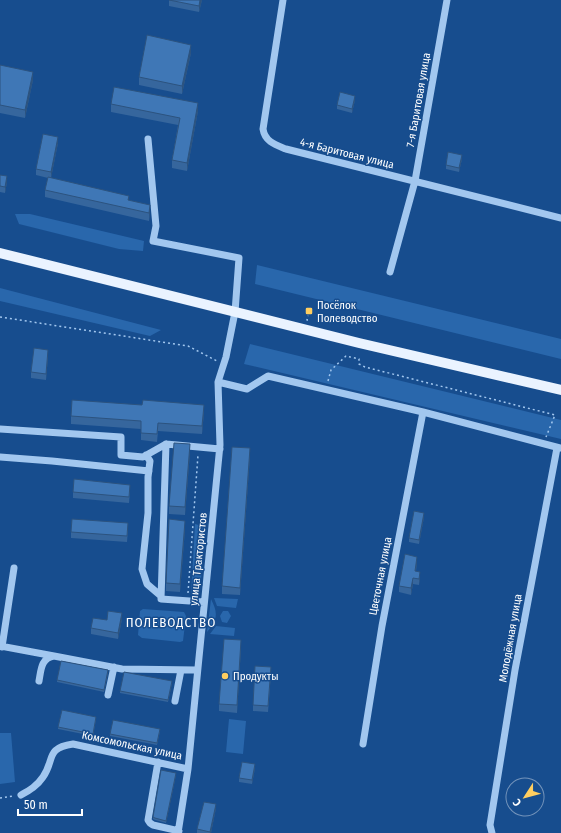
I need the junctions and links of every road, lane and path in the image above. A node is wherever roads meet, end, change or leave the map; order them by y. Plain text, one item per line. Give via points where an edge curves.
1 (283, 0) edge
2 (447, 0) edge
3 (148, 138) dead end
4 (415, 181) junction
5 (561, 218) edge
6 (0, 253) edge
7 (390, 272) dead end
8 (235, 312) junction
9 (0, 317) edge
10 (226, 357) junction
11 (218, 382) junction
12 (327, 390) junction
13 (561, 390) edge
14 (423, 412) junction
15 (0, 429) edge
16 (166, 444) junction
17 (543, 444) junction
18 (199, 447) junction
19 (559, 448) edge
20 (220, 449) junction
21 (146, 455) junction
22 (0, 457) edge
23 (149, 470) junction
24 (14, 568) dead end
25 (161, 596) junction
26 (187, 601) junction
27 (204, 602) junction
28 (1, 646) edge
29 (54, 656) junction
30 (114, 667) junction
31 (181, 670) junction
32 (198, 670) junction
33 (39, 680) dead end
34 (108, 695) dead end
35 (175, 701) dead end
36 (363, 744) dead end
37 (158, 762) junction
38 (188, 769) junction
39 (21, 795) joint
40 (0, 798) edge
41 (179, 832) edge
42 (492, 833) edge

1 - 4 street, 4-я Баритовая улица via 263,129 267,140 286,149
2 - 4 street, 7-я Баритовая улица
3 - 8 street, улица Трактористов via 156,226 153,240 239,258
4 - 5 street, 4-я Баритовая улица
4 - 7 street, 7-я Баритовая улица
6 - 8 main road
8 - 10 street, улица Трактористов
8 - 13 main road
9 - 10 path via 188,346 217,361
10 - 11 street, улица Трактористов
11 - 12 street via 247,389 268,376
11 - 20 street, улица Трактористов
12 - 14 street
12 - 17 path via 331,370 346,356 352,357 359,359 359,364 365,367 555,415
14 - 17 street
14 - 36 street, Цветочная улица via 382,626
15 - 21 street via 121,437 121,455
16 - 18 street
16 - 21 street
16 - 25 street
17 - 19 street
18 - 20 street
18 - 26 path
19 - 42 street, Молодёжная улица via 515,670 490,825
20 - 27 street, улица Трактористов
21 - 23 street via 150,461
22 - 23 street
23 - 25 street via 148,513 142,569 147,584
24 - 28 street
25 - 26 street via 161,599
26 - 27 street
27 - 32 street, улица Трактористов
28 - 29 street
29 - 30 street
29 - 33 street via 44,661
30 - 31 street
30 - 34 street
31 - 32 street
31 - 35 street
32 - 38 street, улица Трактористов
37 - 38 street, Комсомольская улица
37 - 39 street, Комсомольская улица via 73,744 60,747 51,755 44,776 35,787
37 - 41 street via 148,820 153,825
38 - 41 street, улица Трактористов
39 - 40 path

